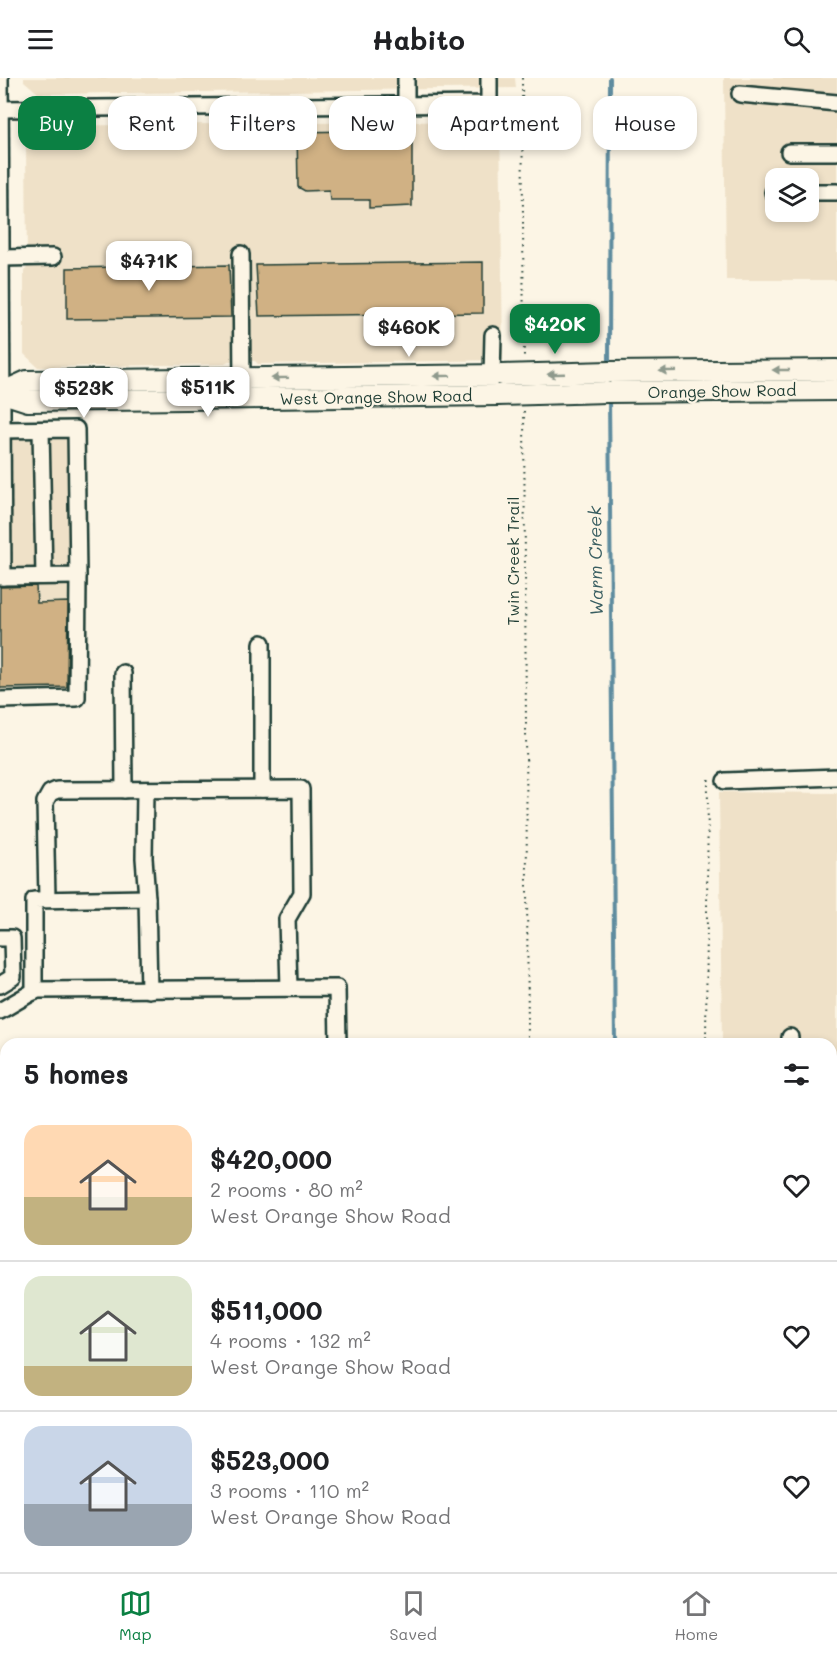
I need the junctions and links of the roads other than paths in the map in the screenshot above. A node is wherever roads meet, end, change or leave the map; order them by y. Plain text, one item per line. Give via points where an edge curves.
1 (406, 78) edge
2 (489, 78) edge
3 (0, 80) edge
4 (740, 94) dead end
5 (406, 96) edge
6 (837, 103) edge
7 (416, 105) edge
8 (329, 106) edge
9 (0, 110) edge
10 (789, 152) dead end
11 (837, 152) edge
12 (819, 192) edge
13 (837, 192) edge
14 (241, 255) dead end
15 (53, 257) dead end
16 (2, 258) junction
17 (1, 287) edge
18 (492, 335) dead end
19 (837, 370) edge
20 (610, 372) joint
21 (496, 375) junction
22 (242, 379) junction
23 (837, 390) edge
24 (2, 392) edge
25 (607, 392) joint
26 (243, 399) junction
27 (2, 430) edge
28 (41, 430) junction
29 (44, 576) junction
30 (78, 576) junction
31 (2, 577) edge
32 (262, 643) dead end
33 (123, 673) dead end
34 (0, 700) edge
35 (837, 777) edge
36 (725, 781) road end
37 (262, 789) junction
38 (124, 790) junction
39 (145, 790) junction
40 (147, 898) junction
41 (47, 899) junction
42 (0, 938) edge
43 (0, 985) edge
44 (289, 988) junction
45 (148, 990) junction
46 (34, 992) junction
47 (0, 1011) edge
48 (338, 1038) edge

1 - 5 street
2 - 7 street via 489,104
3 - 9 street
4 - 6 street
8 - 9 street
9 - 16 street
10 - 11 street
12 - 13 street
14 - 22 street
15 - 16 street
16 - 17 street
17 - 24 street
18 - 21 street
19 -> 20 main road, Orange Show Road
20 -> 21 main road, West Orange Show Road, bridge
21 -> 22 main road, West Orange Show Road
22 - 24 main road, West Orange Show Road via 27,381
22 - 26 street
23 - 25 main road, Orange Show Road
24 - 26 main road, West Orange Show Road via 28,401
24 - 27 street
25 - 26 main road, West Orange Show Road, bridge
27 - 28 street
27 - 31 street
28 - 29 street
28 - 30 street via 76,429
29 - 30 street
29 - 31 street
30 - 34 street via 77,698
32 - 37 street
33 - 38 street
35 - 36 street
37 - 39 street
37 - 44 street via 301,789 302,893 287,919
38 - 39 street
38 - 41 street via 50,793 45,802
39 - 40 street
40 - 41 street
40 - 45 street
41 - 46 street via 34,900
42 - 43 street via 12,938 13,977
44 - 45 street
44 - 48 street via 337,988
45 - 46 street
46 - 47 street

